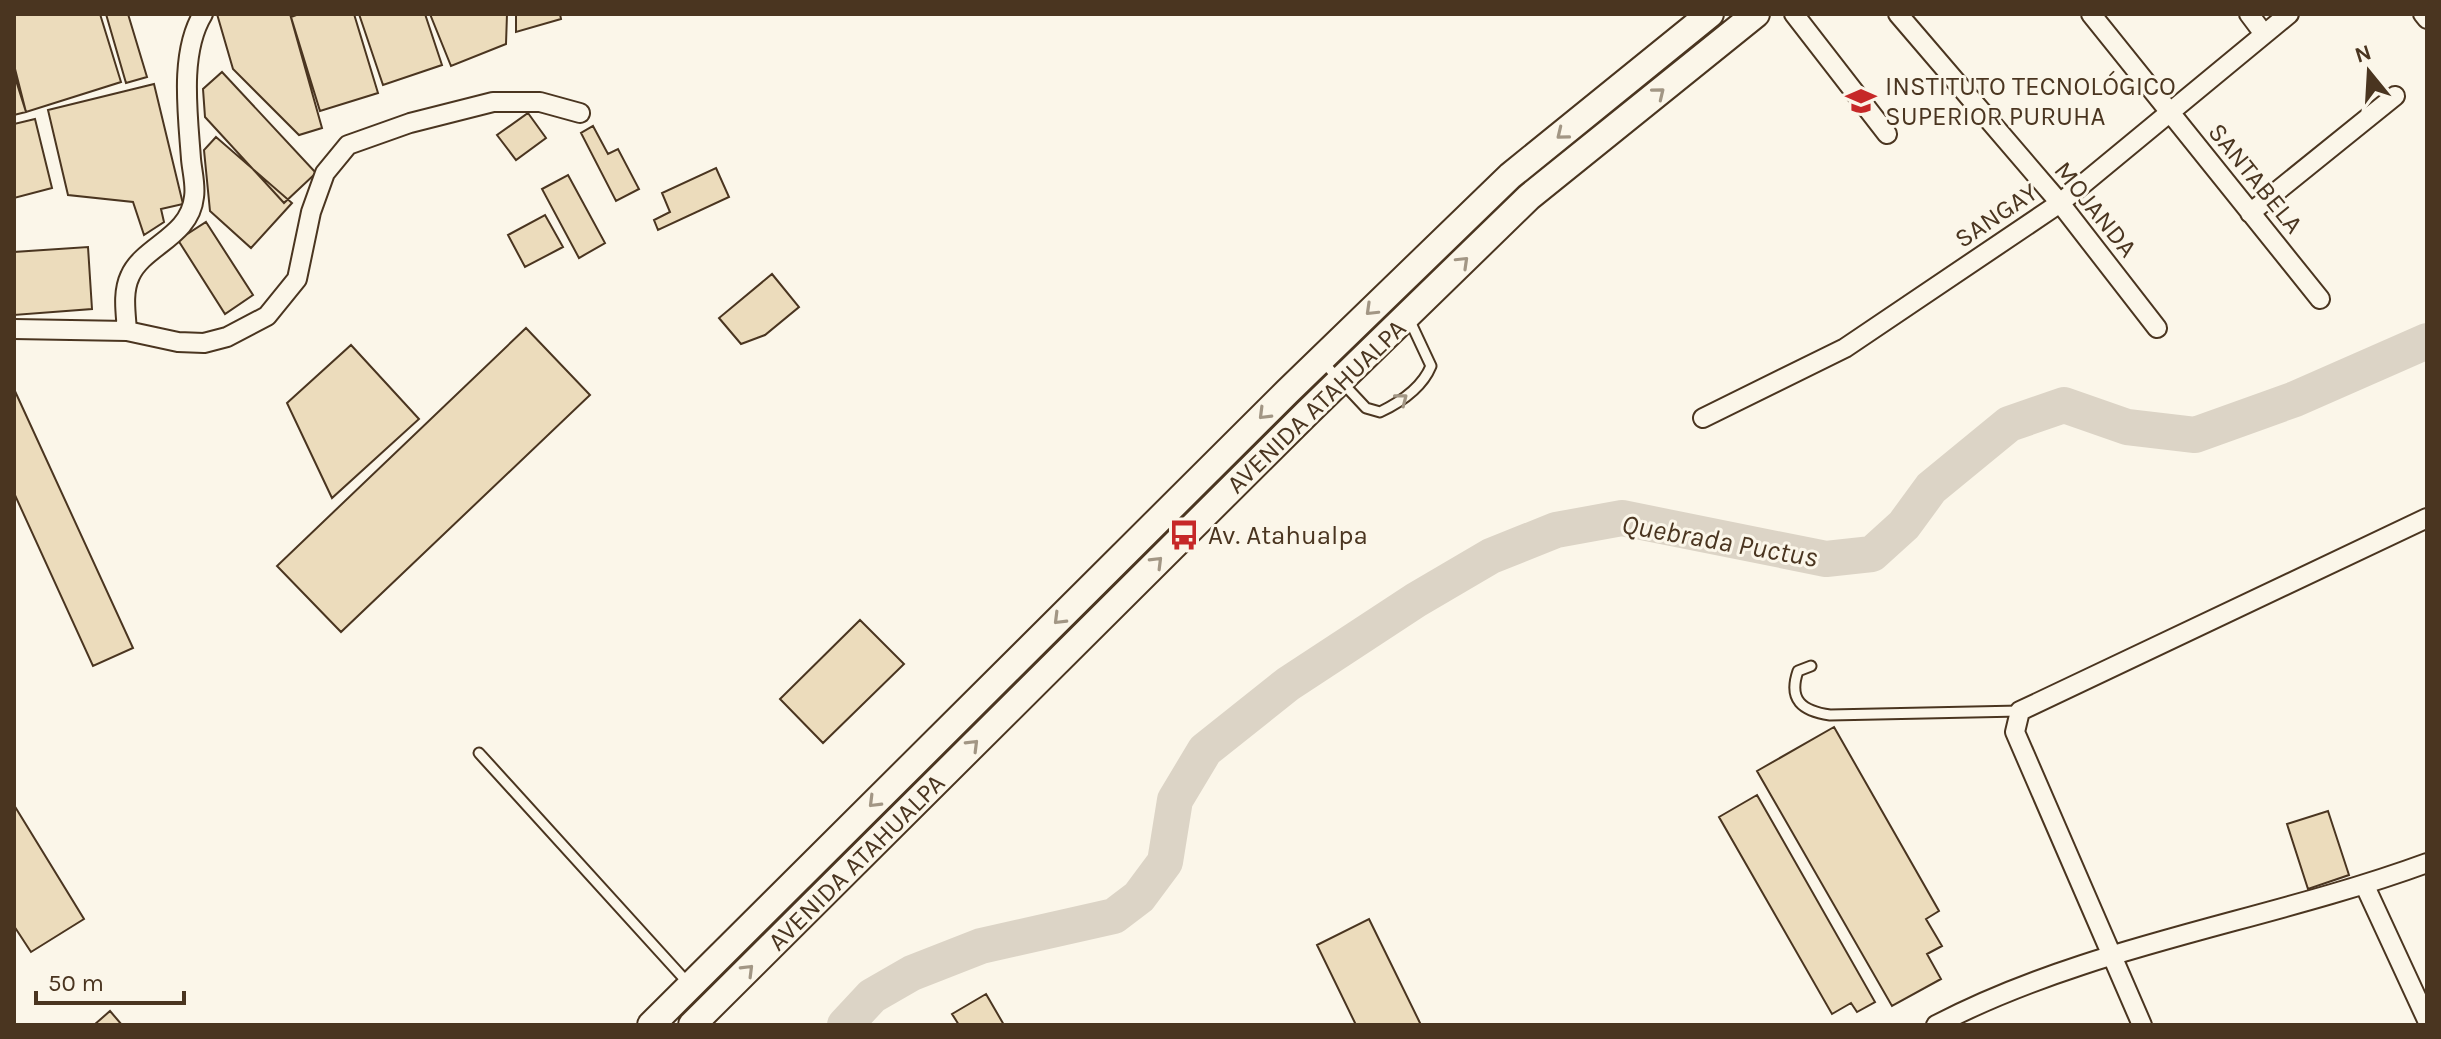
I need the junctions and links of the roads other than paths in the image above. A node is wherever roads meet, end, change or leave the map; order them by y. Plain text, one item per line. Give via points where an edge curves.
1 (203, 14) edge
2 (1710, 14) edge
3 (1756, 14) edge
4 (1794, 14) edge
5 (1898, 14) edge
6 (2091, 14) edge
7 (2249, 14) edge
8 (2289, 14) edge
9 (2423, 14) edge
10 (2427, 19) edge
11 (2264, 34) junction
12 (2395, 96) dead end
13 (1600, 103) junction
14 (580, 113) dead end
15 (2171, 114) junction
16 (1619, 125) junction
17 (1887, 134) dead end
18 (2060, 203) junction
19 (2250, 213) junction
20 (1400, 282) junction
21 (2320, 299) dead end
22 (1414, 310) junction
23 (2157, 328) dead end
24 (14, 329) edge
25 (127, 331) junction
26 (1320, 360) junction
27 (1340, 381) junction
28 (1703, 418) dead end
29 (1173, 505) junction
30 (2427, 518) edge
31 (1194, 525) junction
32 (1811, 666) dead end
33 (980, 697) junction
34 (2020, 711) junction
35 (1000, 718) junction
36 (479, 753) dead end
37 (2427, 863) edge
38 (2365, 886) junction
39 (2114, 956) junction
40 (690, 986) junction
41 (2427, 1020) edge
42 (651, 1025) edge
43 (692, 1025) edge
44 (1936, 1025) edge
45 (2142, 1025) edge

1 - 25 street via 189,56 195,198 178,230 130,276
2 - 13 main road, AVENIDA ATAHUALPA
16 -> 3 main road, AVENIDA ATAHUALPA
4 - 17 street
5 - 18 street, MOJANDA
6 - 15 street, SANTABELA
7 - 11 street
8 - 11 street, SANGAY
9 - 10 street
11 - 15 street, SANGAY
12 - 19 street
13 - 16 main road
13 -> 20 main road, AVENIDA ATAHUALPA via 1510,176
14 - 25 street via 540,102 493,102 348,145 325,173 297,279 267,316 204,343
15 - 18 street, SANGAY
15 - 19 street, SANTABELA
22 -> 16 main road, AVENIDA ATAHUALPA via 1529,197
18 - 23 street, MOJANDA
18 - 28 street, SANGAY via 1845,348
19 - 21 street, SANTABELA
20 - 22 main road
20 -> 26 main road, AVENIDA ATAHUALPA
22 - 27 main road, AVENIDA ATAHUALPA
27 -> 22 lane via 1366,408 1380,412 1425,379 1431,366
24 - 25 street
26 - 27 lane
26 -> 29 main road, AVENIDA ATAHUALPA
27 - 31 main road, AVENIDA ATAHUALPA
29 - 31 main road
29 -> 33 main road, AVENIDA ATAHUALPA
30 - 34 street
35 -> 31 main road, AVENIDA ATAHUALPA
32 - 34 lane via 1798,671 1792,688 1797,703 1811,712
33 - 35 main road
33 -> 40 main road, AVENIDA ATAHUALPA
34 - 39 street via 2015,732
43 -> 35 main road, AVENIDA ATAHUALPA
36 - 40 lane
37 - 38 street
38 - 39 street
38 - 41 street
39 - 44 street via 1988,998
39 - 45 street
40 - 42 main road, AVENIDA ATAHUALPA

